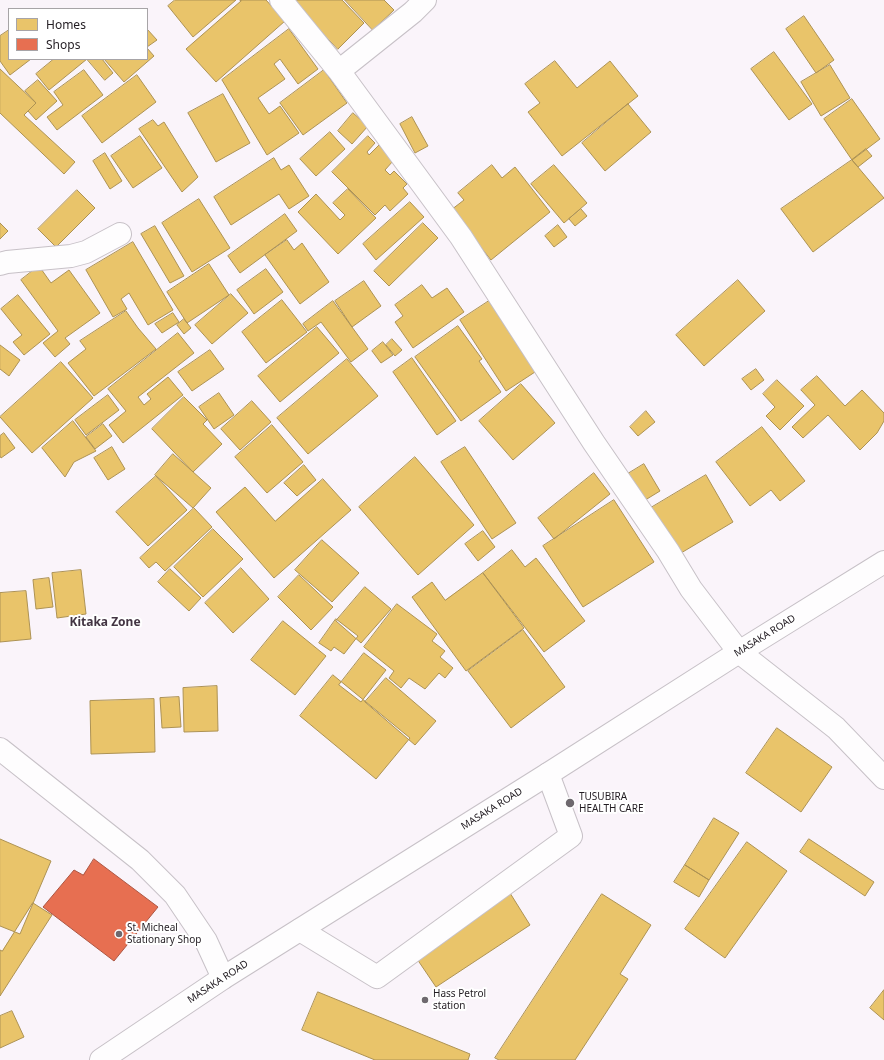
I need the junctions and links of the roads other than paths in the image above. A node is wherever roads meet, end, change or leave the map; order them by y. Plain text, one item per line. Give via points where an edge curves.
1 (281, 0) edge
2 (425, 0) edge
3 (340, 71) junction
4 (120, 234) dead end
5 (0, 264) edge
6 (884, 562) edge
7 (739, 652) junction
8 (0, 749) edge
9 (548, 774) junction
10 (884, 778) edge
11 (300, 930) junction
12 (223, 978) junction
13 (102, 1060) edge

1 - 3 street
2 - 3 street
3 - 7 street via 461,237 691,589
4 - 5 street via 86,252
6 - 7 street, MASAKA ROAD
7 - 9 street, MASAKA ROAD
7 - 10 street via 836,728
8 - 12 street via 140,860 175,895 206,941
9 - 11 street, MASAKA ROAD
9 - 11 street via 571,836 378,977
11 - 12 street, MASAKA ROAD
12 - 13 street, MASAKA ROAD

